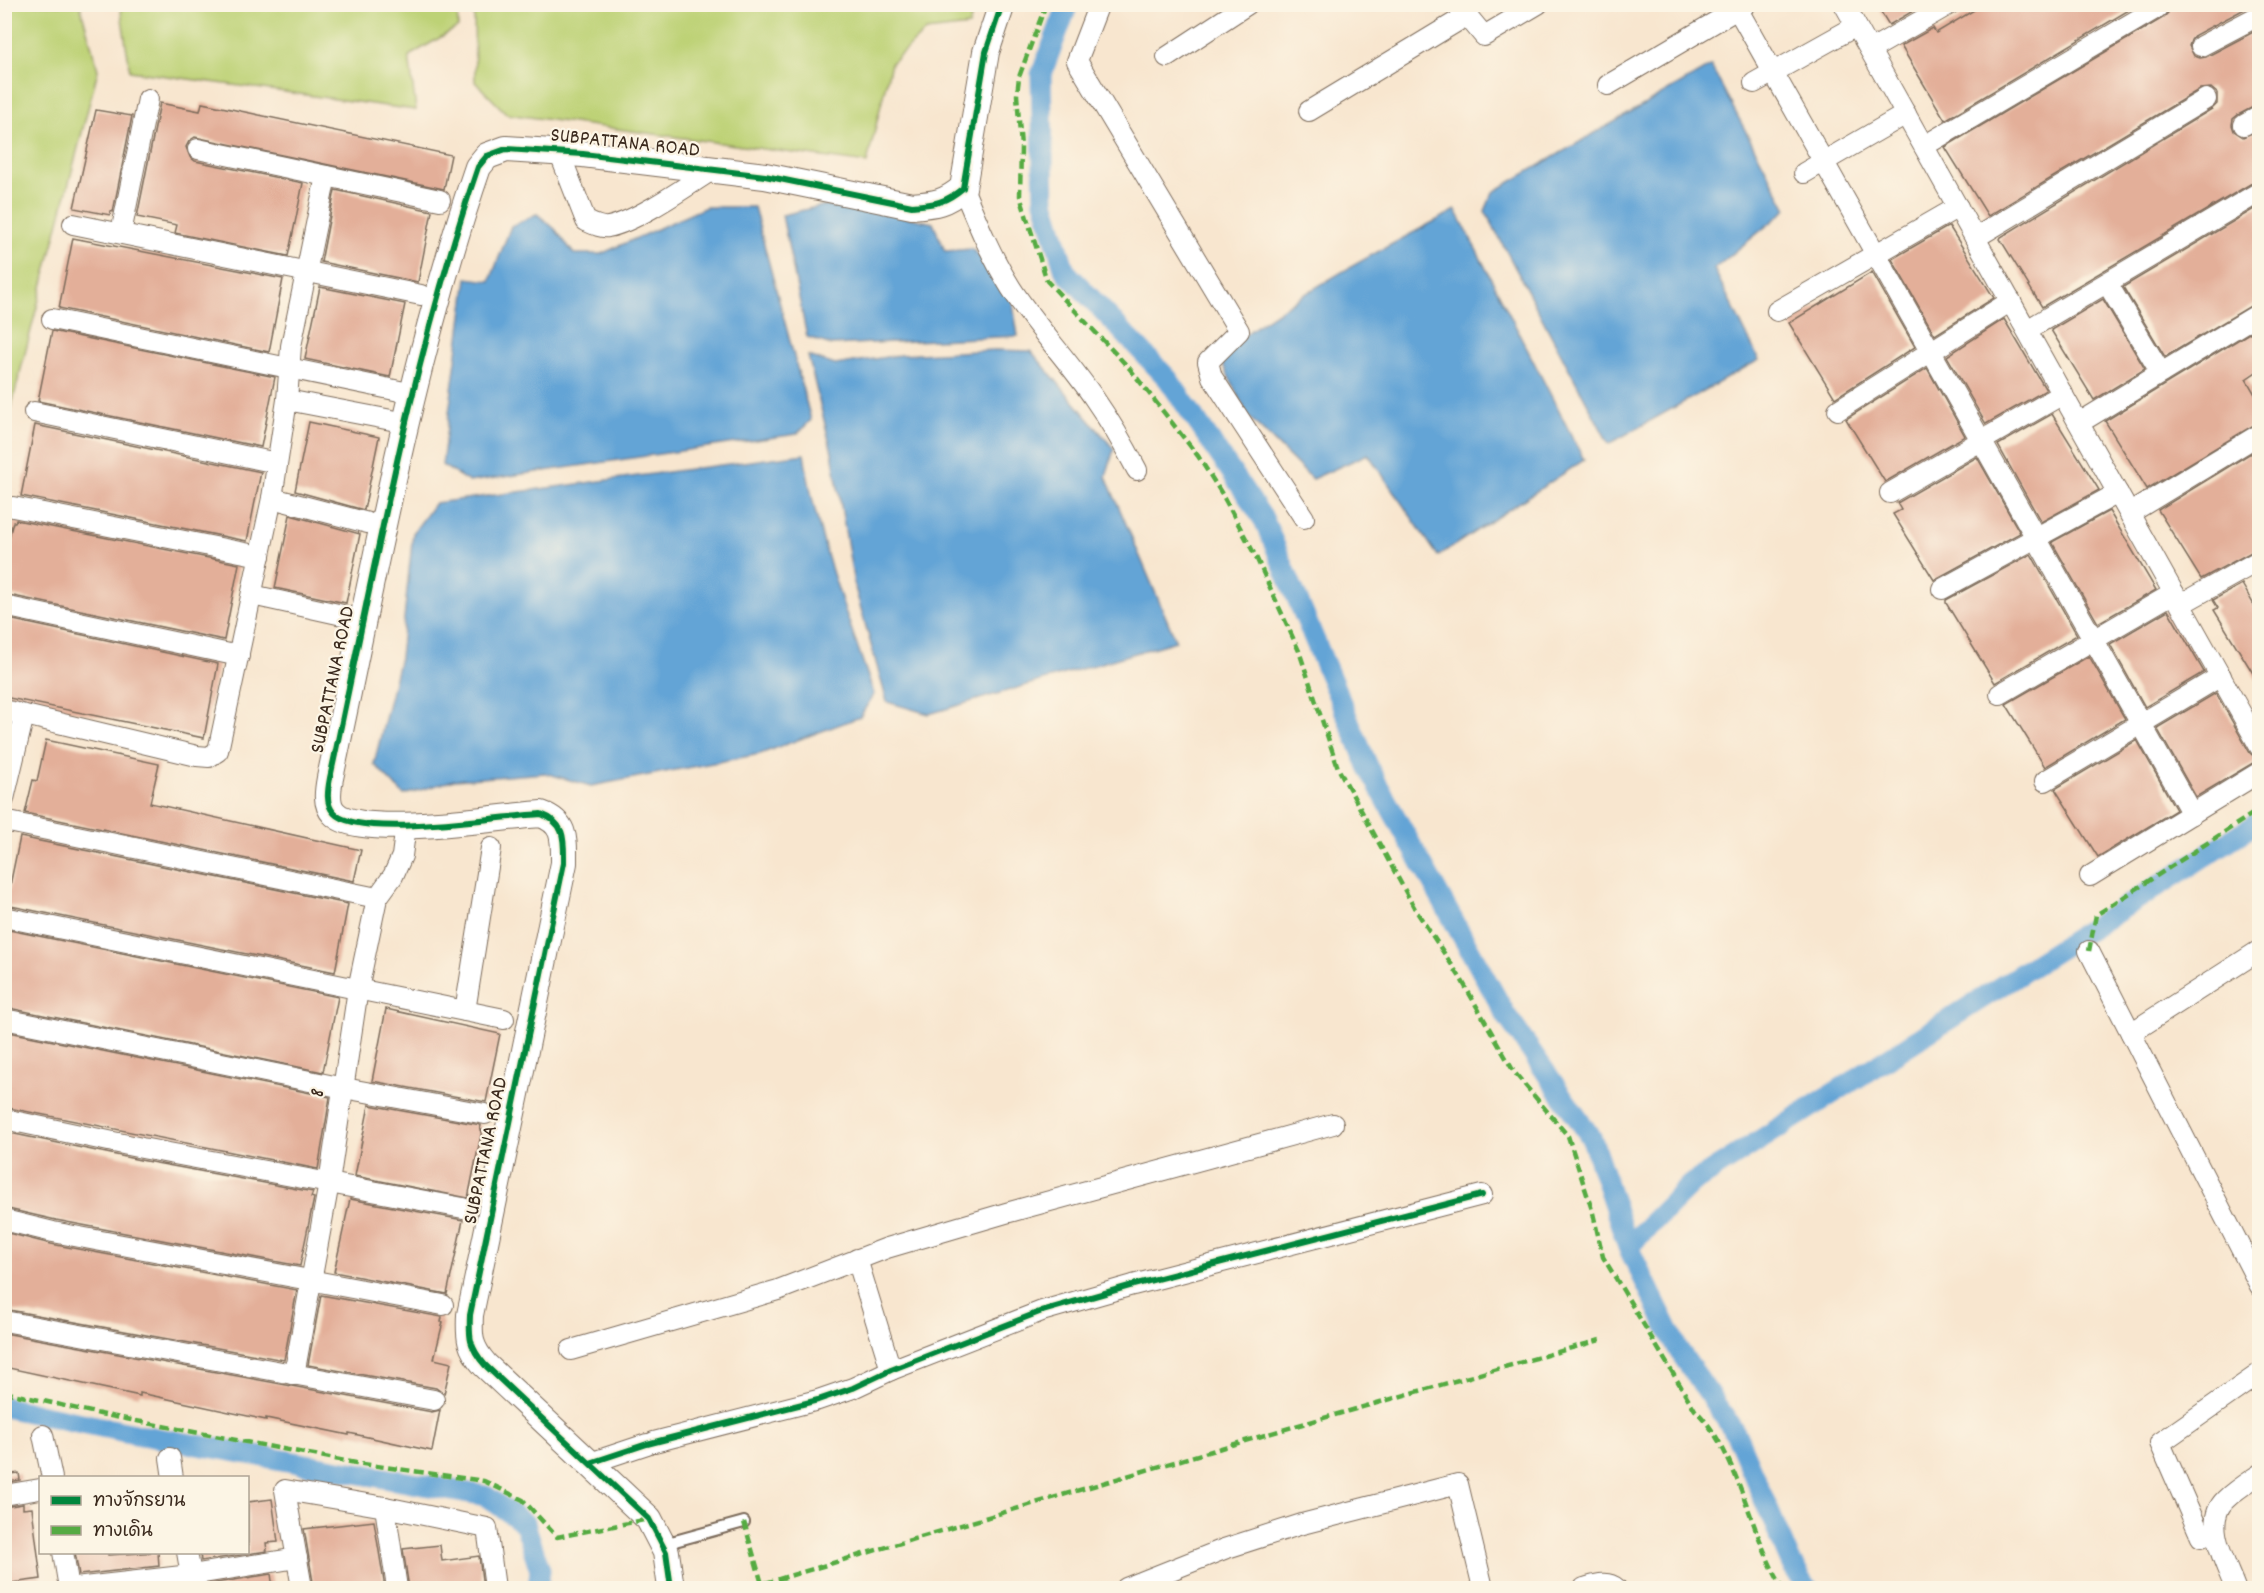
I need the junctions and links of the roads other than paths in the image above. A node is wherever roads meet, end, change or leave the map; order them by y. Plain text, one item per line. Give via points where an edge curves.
1 (1002, 4) edge
2 (1099, 4) edge
3 (1248, 4) edge
4 (1538, 4) edge
5 (1844, 4) edge
6 (1950, 4) edge
7 (1742, 7) edge
8 (2157, 8) dead end
9 (1462, 10) edge
10 (2259, 15) edge
11 (1856, 26) junction
12 (2201, 46) dead end
13 (1870, 50) junction
14 (1167, 57) dead end
15 (1773, 73) junction
16 (1754, 83) dead end
17 (1608, 84) dead end
18 (148, 99) dead end
19 (2206, 99) dead end
20 (1309, 111) dead end
21 (1906, 114) junction
22 (1924, 146) junction
23 (198, 149) dead end
24 (560, 152) junction
25 (1824, 161) junction
26 (712, 170) junction
27 (1804, 172) dead end
28 (326, 176) junction
29 (963, 188) junction
30 (2258, 193) dead end
31 (440, 200) dead end
32 (1958, 207) junction
33 (73, 224) dead end
34 (121, 233) junction
35 (1975, 238) junction
36 (1876, 254) junction
37 (306, 271) junction
38 (2107, 283) junction
39 (421, 295) dead end
40 (2011, 301) junction
41 (1777, 311) dead end
42 (2259, 313) edge
43 (52, 319) dead end
44 (2027, 330) junction
45 (1931, 352) junction
46 (289, 369) junction
47 (2161, 373) junction
48 (414, 394) junction
49 (2063, 394) junction
50 (286, 400) junction
51 (1838, 410) dead end
52 (34, 412) dead end
53 (407, 423) junction
54 (2079, 423) junction
55 (2259, 434) edge
56 (1981, 441) junction
57 (277, 463) junction
58 (1137, 470) dead end
59 (1890, 493) dead end
60 (2118, 493) junction
61 (272, 498) junction
62 (13, 507) dead end
63 (2130, 513) junction
64 (1304, 518) dead end
65 (368, 523) dead end
66 (2036, 538) junction
67 (260, 556) junction
68 (2259, 560) edge
69 (1942, 589) dead end
70 (252, 595) junction
71 (2177, 598) junction
72 (4, 606) edge
73 (348, 616) dead end
74 (2093, 639) junction
75 (239, 656) junction
76 (2221, 676) junction
77 (2000, 694) dead end
78 (4, 711) edge
79 (24, 715) junction
80 (2254, 722) edge
81 (2141, 724) junction
82 (2259, 747) edge
83 (2259, 772) edge
84 (2045, 781) dead end
85 (4, 799) edge
86 (2192, 813) junction
87 (4, 821) edge
88 (406, 825) junction
89 (491, 848) dead end
90 (2090, 876) dead end
91 (377, 898) junction
92 (4, 917) edge
93 (2259, 950) edge
94 (2089, 951) dead end
95 (358, 989) junction
96 (465, 1011) junction
97 (4, 1019) edge
98 (504, 1020) dead end
99 (2131, 1033) junction
100 (344, 1088) junction
101 (485, 1114) dead end
102 (4, 1119) edge
103 (1333, 1124) dead end
104 (329, 1183) junction
105 (1482, 1194) dead end
106 (463, 1208) dead end
107 (4, 1220) edge
108 (857, 1259) junction
109 (312, 1280) junction
110 (2259, 1286) edge
111 (442, 1305) dead end
112 (4, 1321) edge
113 (571, 1350) dead end
114 (891, 1371) junction
115 (2259, 1373) edge
116 (294, 1375) junction
117 (434, 1400) dead end
118 (43, 1435) dead end
119 (590, 1463) junction
120 (2259, 1474) edge
121 (52, 1476) edge
122 (39, 1489) edge
123 (4, 1495) edge
124 (385, 1507) junction
125 (744, 1522) dead end
126 (2201, 1537) dead end
127 (664, 1544) junction
128 (63, 1554) edge
129 (187, 1554) edge
130 (297, 1558) junction
131 (191, 1575) junction
132 (69, 1588) edge
133 (75, 1588) edge
134 (302, 1588) edge
135 (397, 1588) edge
136 (495, 1588) edge
137 (671, 1588) edge
138 (1126, 1588) edge
139 (1483, 1588) edge
140 (1584, 1588) edge
141 (1616, 1588) edge
142 (2235, 1588) edge

1 - 29 street via 986,52
2 - 64 street via 1077,61 1239,331 1208,362 1212,377
3 - 14 street
4 - 9 street via 1484,36
5 - 11 street
6 - 13 street
7 - 15 street
7 - 17 street
8 - 22 street
9 - 20 street
10 - 12 street
11 - 13 street
11 - 15 street
13 - 21 street
15 - 16 street
15 - 25 street
18 - 34 street
19 - 35 street
21 - 22 street
21 - 25 street
22 - 32 street
23 - 28 street
24 - 26 street, SUBPATTANA ROAD
24 - 26 street via 586,220 596,226 622,223
24 - 48 street, SUBPATTANA ROAD via 506,149 487,156 478,167
25 - 27 street
25 - 36 street
26 - 29 street, SUBPATTANA ROAD via 765,176 912,206 937,204
28 - 31 street
28 - 37 street
29 - 58 street via 1010,285 1041,332 1093,397
30 - 38 street
32 - 35 street
32 - 36 street
33 - 34 street
34 - 37 street
35 - 40 street
36 - 41 street
36 - 45 street
37 - 39 street
37 - 46 street
38 - 44 street
38 - 47 street
40 - 44 street
40 - 45 street
42 - 47 street
43 - 46 street
44 - 49 street
45 - 51 street
45 - 56 street
46 - 48 street
46 - 50 street
47 - 54 street
48 - 53 street, SUBPATTANA ROAD
49 - 54 street
49 - 56 street
50 - 53 street
50 - 57 street
52 - 57 street
53 - 88 street, SUBPATTANA ROAD via 328,793 328,805 345,820
54 - 60 street
55 - 63 street
56 - 59 street
56 - 66 street
57 - 61 street
60 - 63 street
60 - 66 street
61 - 65 street
61 - 67 street
62 - 67 street
63 - 71 street
66 - 69 street
66 - 74 street
67 - 70 street
68 - 71 street
70 - 73 street
70 - 75 street
71 - 74 street
71 - 76 street
72 - 75 street
74 - 77 street
74 - 81 street
75 - 79 street via 218,751 209,757
76 - 80 street
76 - 81 street
78 - 79 street
79 - 85 street
80 - 82 street
81 - 84 street
81 - 86 street
83 - 86 street
86 - 90 street
87 - 91 street
88 - 91 street, 8 via 402,856
88 - 119 street, SUBPATTANA ROAD via 541,814 553,818 560,826 564,863 470,1315 469,1336 474,1353 485,1365
89 - 96 street
91 - 95 street, 8
92 - 95 street
93 - 99 street
94 - 99 street
95 - 96 street
95 - 100 street, 8
96 - 98 street
97 - 100 street
99 - 110 street
100 - 101 street
100 - 104 street, 8
102 - 104 street
103 - 108 street via 1017,1209
104 - 106 street
104 - 109 street, 8
105 - 114 street via 1042,1311
107 - 109 street
108 - 113 street via 778,1290
108 - 114 street
109 - 111 street
109 - 116 street, 8
112 - 116 street
114 - 119 street via 819,1400 651,1442
115 - 126 street via 2160,1443
116 - 117 street
118 - 121 street
119 - 127 street, SUBPATTANA ROAD via 649,1519
120 - 142 street via 2224,1501 2215,1515 2219,1546
122 - 123 street
124 - 130 street via 285,1490
124 - 135 street
124 - 136 street via 487,1528
125 - 127 lane
127 - 137 street, SUBPATTANA ROAD
128 - 132 street
129 - 131 street
130 - 131 street
130 - 134 street
131 - 133 street
138 - 139 street via 1224,1549 1302,1524 1458,1484
140 - 141 street via 1601,1583

